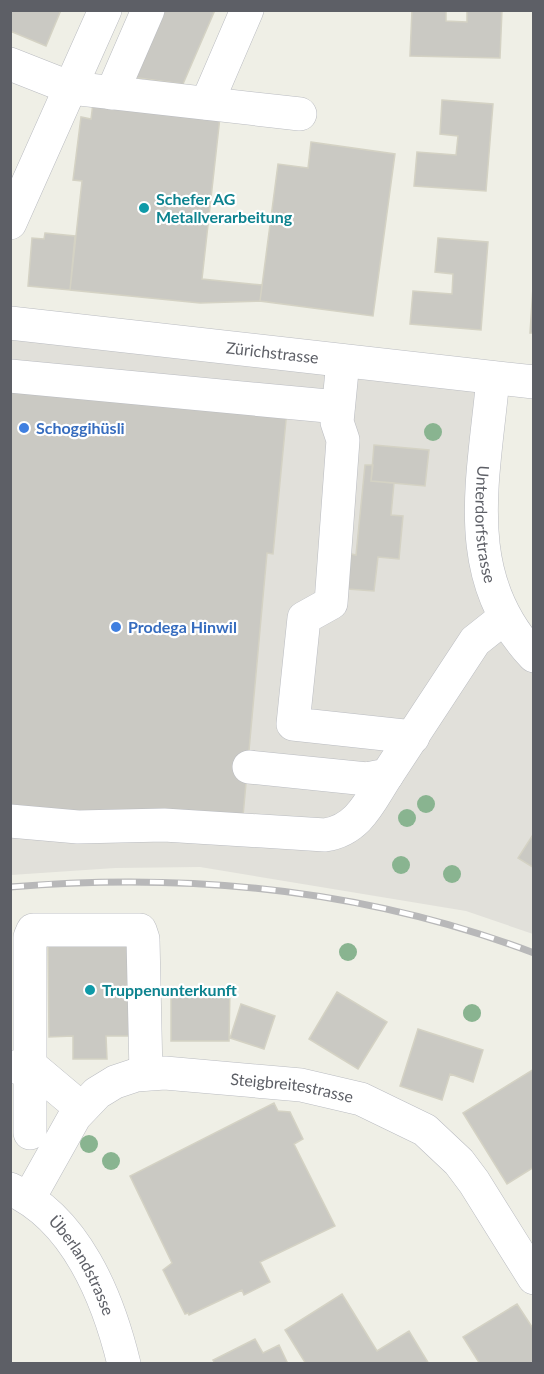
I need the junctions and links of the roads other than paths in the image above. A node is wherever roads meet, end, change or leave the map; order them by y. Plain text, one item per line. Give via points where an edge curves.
1 (105, 10) edge
2 (148, 10) edge
3 (247, 10) edge
4 (10, 64) edge
5 (71, 88) junction
6 (112, 93) junction
7 (207, 104) junction
8 (300, 114) dead end
9 (10, 223) edge
10 (10, 323) edge
11 (343, 361) junction
12 (10, 376) edge
13 (493, 378) junction
14 (534, 382) edge
15 (338, 407) junction
16 (504, 618) junction
17 (534, 656) edge
18 (413, 737) junction
19 (249, 767) dead end
20 (387, 775) junction
21 (10, 821) edge
22 (20, 1067) edge
23 (146, 1074) junction
24 (81, 1108) junction
25 (30, 1133) dead end
26 (20, 1193) edge
27 (534, 1278) edge
28 (124, 1364) edge

1 - 5 street
2 - 6 street
3 - 7 street
4 - 5 street
5 - 6 street
5 - 9 street
6 - 7 street
7 - 8 street
10 - 11 street, Zürichstrasse
11 - 13 street, Zürichstrasse
11 - 15 street
12 - 15 street
13 - 14 street, Zürichstrasse
13 - 16 street, Unterdorfstrasse via 482,542 488,578
15 - 18 street via 337,422 343,440 331,603 304,618 293,724
16 - 17 street, Unterdorfstrasse
16 - 18 street via 475,641
18 - 20 street
19 - 20 street via 367,779
20 - 21 street via 359,819 340,832 325,835
22 - 23 street via 33,930 135,928 143,939
22 - 24 street via 50,1080
22 - 25 street
23 - 24 street, Steigbreitestrasse via 106,1086
23 - 27 street, Steigbreitestrasse via 334,1090 405,1118 425,1130 459,1162
24 - 26 street, Steigbreitestrasse
26 - 28 street, Überlandstrasse via 56,1221 75,1245 104,1304

